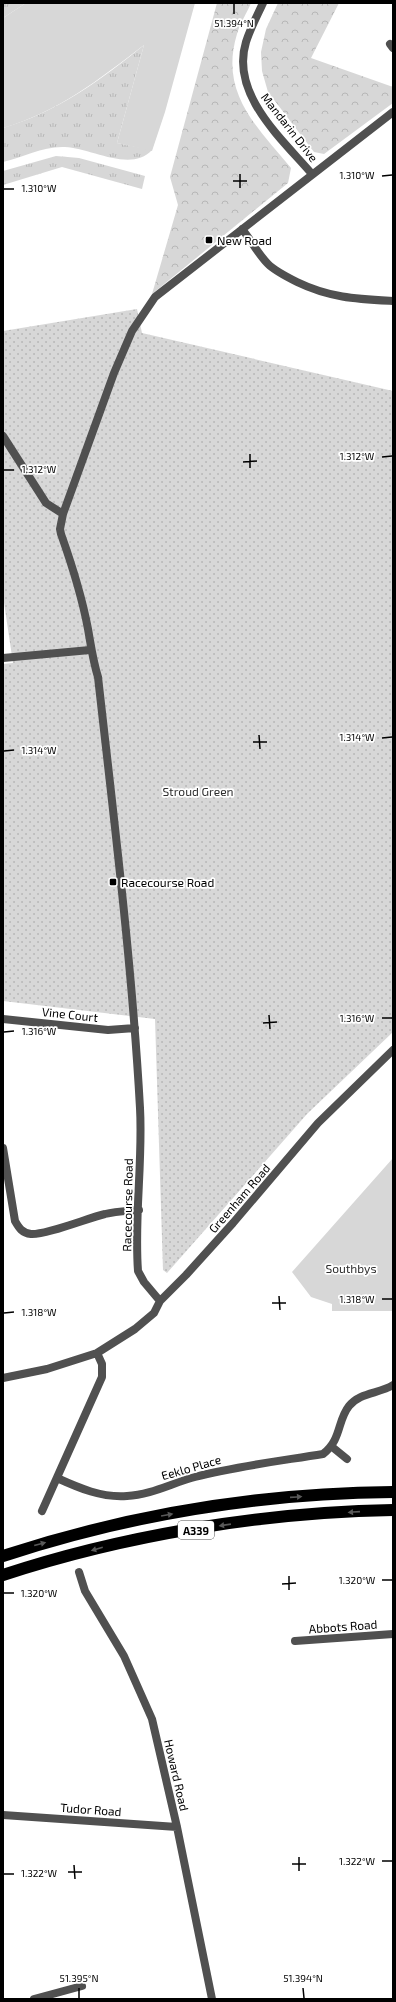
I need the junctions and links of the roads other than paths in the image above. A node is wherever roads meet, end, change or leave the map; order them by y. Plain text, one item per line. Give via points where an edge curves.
1 (263, 3) edge
2 (393, 112) edge
3 (312, 174) junction
4 (242, 229) junction
5 (393, 301) edge
6 (3, 436) edge
7 (63, 514) junction
8 (90, 650) junction
9 (3, 658) edge
10 (3, 1019) edge
11 (135, 1028) junction
12 (393, 1050) edge
13 (3, 1148) edge
14 (139, 1210) junction
15 (160, 1301) junction
16 (97, 1353) junction
17 (3, 1378) edge
18 (393, 1385) edge
19 (332, 1446) junction
20 (347, 1459) dead end
21 (57, 1478) junction
22 (393, 1492) edge
23 (393, 1510) edge
24 (42, 1511) dead end
25 (3, 1556) edge
26 (79, 1572) dead end
27 (3, 1575) edge
28 (393, 1634) edge
29 (295, 1641) dead end
30 (3, 1815) edge
31 (177, 1828) junction
32 (82, 1986) dead end
33 (34, 1999) edge
34 (212, 1999) edge

1 - 3 street, Mandarin Drive via 246,44 245,75 250,94 261,114
2 - 3 street
3 - 4 street
4 - 5 street via 268,264 288,278 313,290 351,299
4 - 7 street via 155,297 132,331 114,373
6 - 7 street via 46,503
7 - 8 street, Racecourse Road via 60,529 80,596
8 - 9 street
8 - 11 street, Racecourse Road via 98,677
10 - 11 street, Vine Court via 108,1030
11 - 14 street, Racecourse Road via 140,1110
12 - 15 street, Greenham Road via 318,1123 233,1224
13 - 14 street via 15,1221 24,1232 45,1232 108,1213
14 - 15 street, Racecourse Road via 138,1271
15 - 16 street, Greenham Road via 154,1313 135,1329
16 - 17 street, Greenham Road via 47,1369
16 - 21 street via 102,1364 102,1377
18 - 19 street via 362,1396 348,1407
19 - 20 street
19 - 21 street, Eeklo Place via 324,1454 243,1466 193,1477 155,1491 127,1496 84,1490
21 - 24 street
25 -> 22 highway, A339 via 73,1535 214,1507 291,1497
23 -> 27 highway, A339 via 252,1521 174,1533 110,1545
26 - 31 street, Howard Road via 85,1591 124,1656 152,1719
28 - 29 street, Abbots Road
30 - 31 street, Tudor Road
31 - 34 street, Howard Road
32 - 33 street

